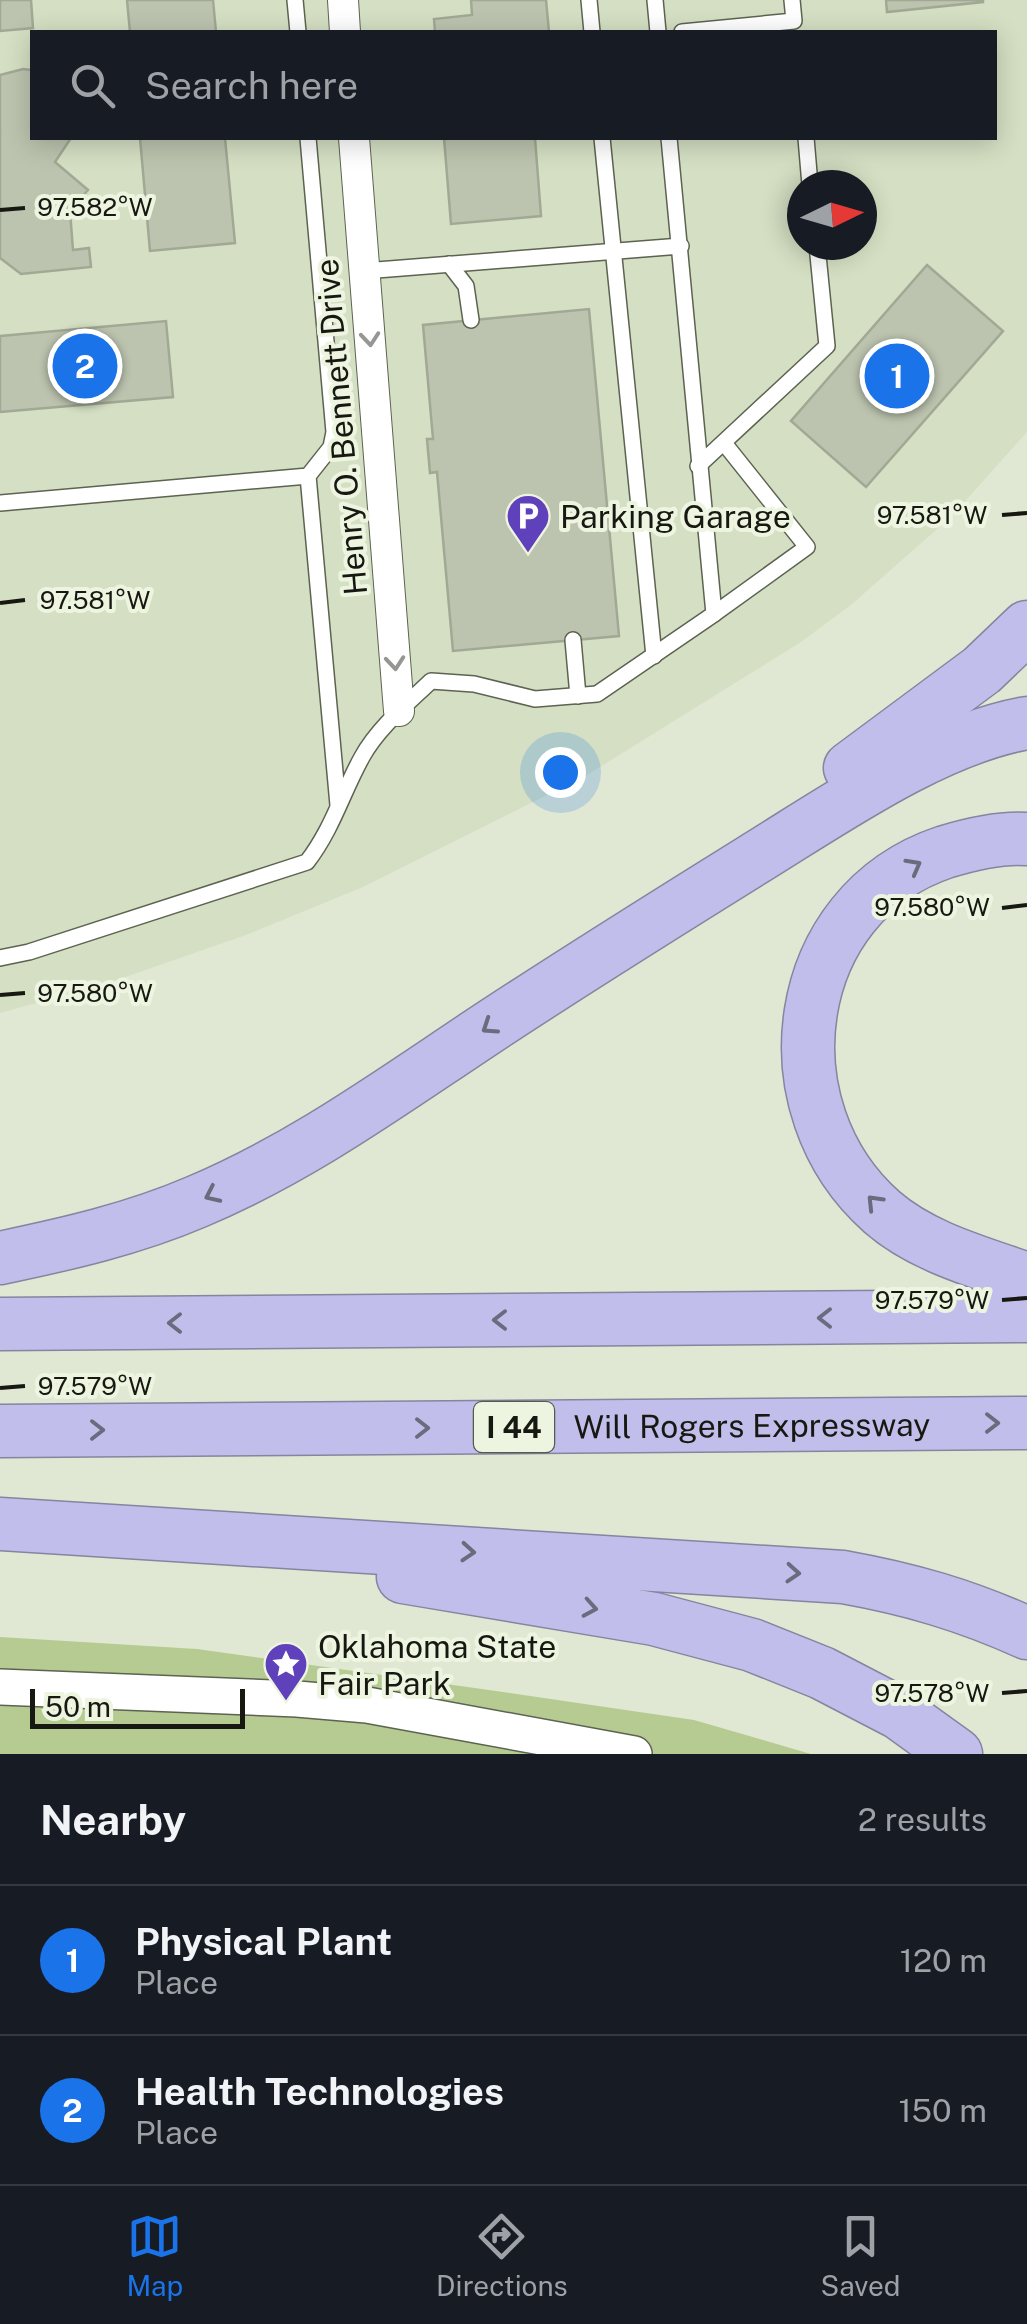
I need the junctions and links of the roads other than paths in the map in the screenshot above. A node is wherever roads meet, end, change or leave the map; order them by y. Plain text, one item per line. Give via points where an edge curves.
1 (294, 0) edge
2 (343, 0) edge
3 (589, 0) edge
4 (655, 0) edge
5 (792, 0) edge
6 (794, 27) edge
7 (298, 30) edge
8 (345, 30) edge
9 (592, 30) edge
10 (658, 30) edge
11 (727, 30) edge
12 (308, 140) edge
13 (354, 140) edge
14 (602, 140) edge
15 (670, 140) edge
16 (806, 140) edge
17 (809, 170) edge
18 (681, 246) junction
19 (613, 251) junction
20 (818, 260) edge
21 (449, 264) junction
22 (364, 271) junction
23 (471, 320) dead end
24 (724, 442) junction
25 (698, 466) junction
26 (308, 476) junction
27 (0, 503) edge
28 (714, 614) junction
29 (1027, 628) edge
30 (573, 640) dead end
31 (654, 656) junction
32 (578, 696) junction
33 (399, 711) junction
34 (1027, 722) edge
35 (338, 810) junction
36 (1027, 840) edge
37 (0, 958) edge
38 (571, 973) junction
39 (0, 1258) edge
40 (1027, 1279) edge
41 (1027, 1316) edge
42 (0, 1324) edge
43 (1027, 1423) edge
44 (0, 1431) edge
45 (0, 1524) edge
46 (266, 1540) junction
47 (1027, 1632) edge
48 (0, 1687) edge
49 (634, 1754) edge
50 (956, 1754) edge

1 - 7 lane
2 - 8 street
3 - 9 lane
4 - 10 lane
5 - 6 lane
6 - 11 lane
12 - 26 lane via 334,432 331,447
13 - 22 street, Henry O. Bennett Drive
14 - 19 lane
15 - 18 lane
16 - 17 lane
18 - 19 lane
18 - 25 lane
19 - 21 lane
19 - 31 lane
20 - 24 lane via 827,346
21 - 22 lane
21 - 23 lane via 466,286
22 -> 33 street, Henry O. Bennett Drive
24 - 25 lane
24 - 28 lane via 807,547
25 - 28 lane
26 - 27 lane
26 - 35 lane
28 - 31 lane
29 - 38 highway via 909,727
30 - 32 lane
31 - 32 lane via 597,694
32 - 33 lane via 535,699 431,682
33 - 35 lane via 363,754
34 - 38 highway via 958,743 899,773
35 - 37 lane via 308,862
40 -> 36 highway via 915,1235 882,1212 830,1144 813,1101 806,1056 821,972 858,908 924,859 966,845
38 -> 39 highway via 322,1138 252,1176 110,1233
41 -> 42 highway
44 -> 43 highway, Will Rogers Expressway / I 44
45 - 46 highway
46 -> 47 highway via 843,1577 906,1588
46 -> 50 highway via 425,1583 654,1619 752,1646 884,1705
48 - 49 street via 367,1705

